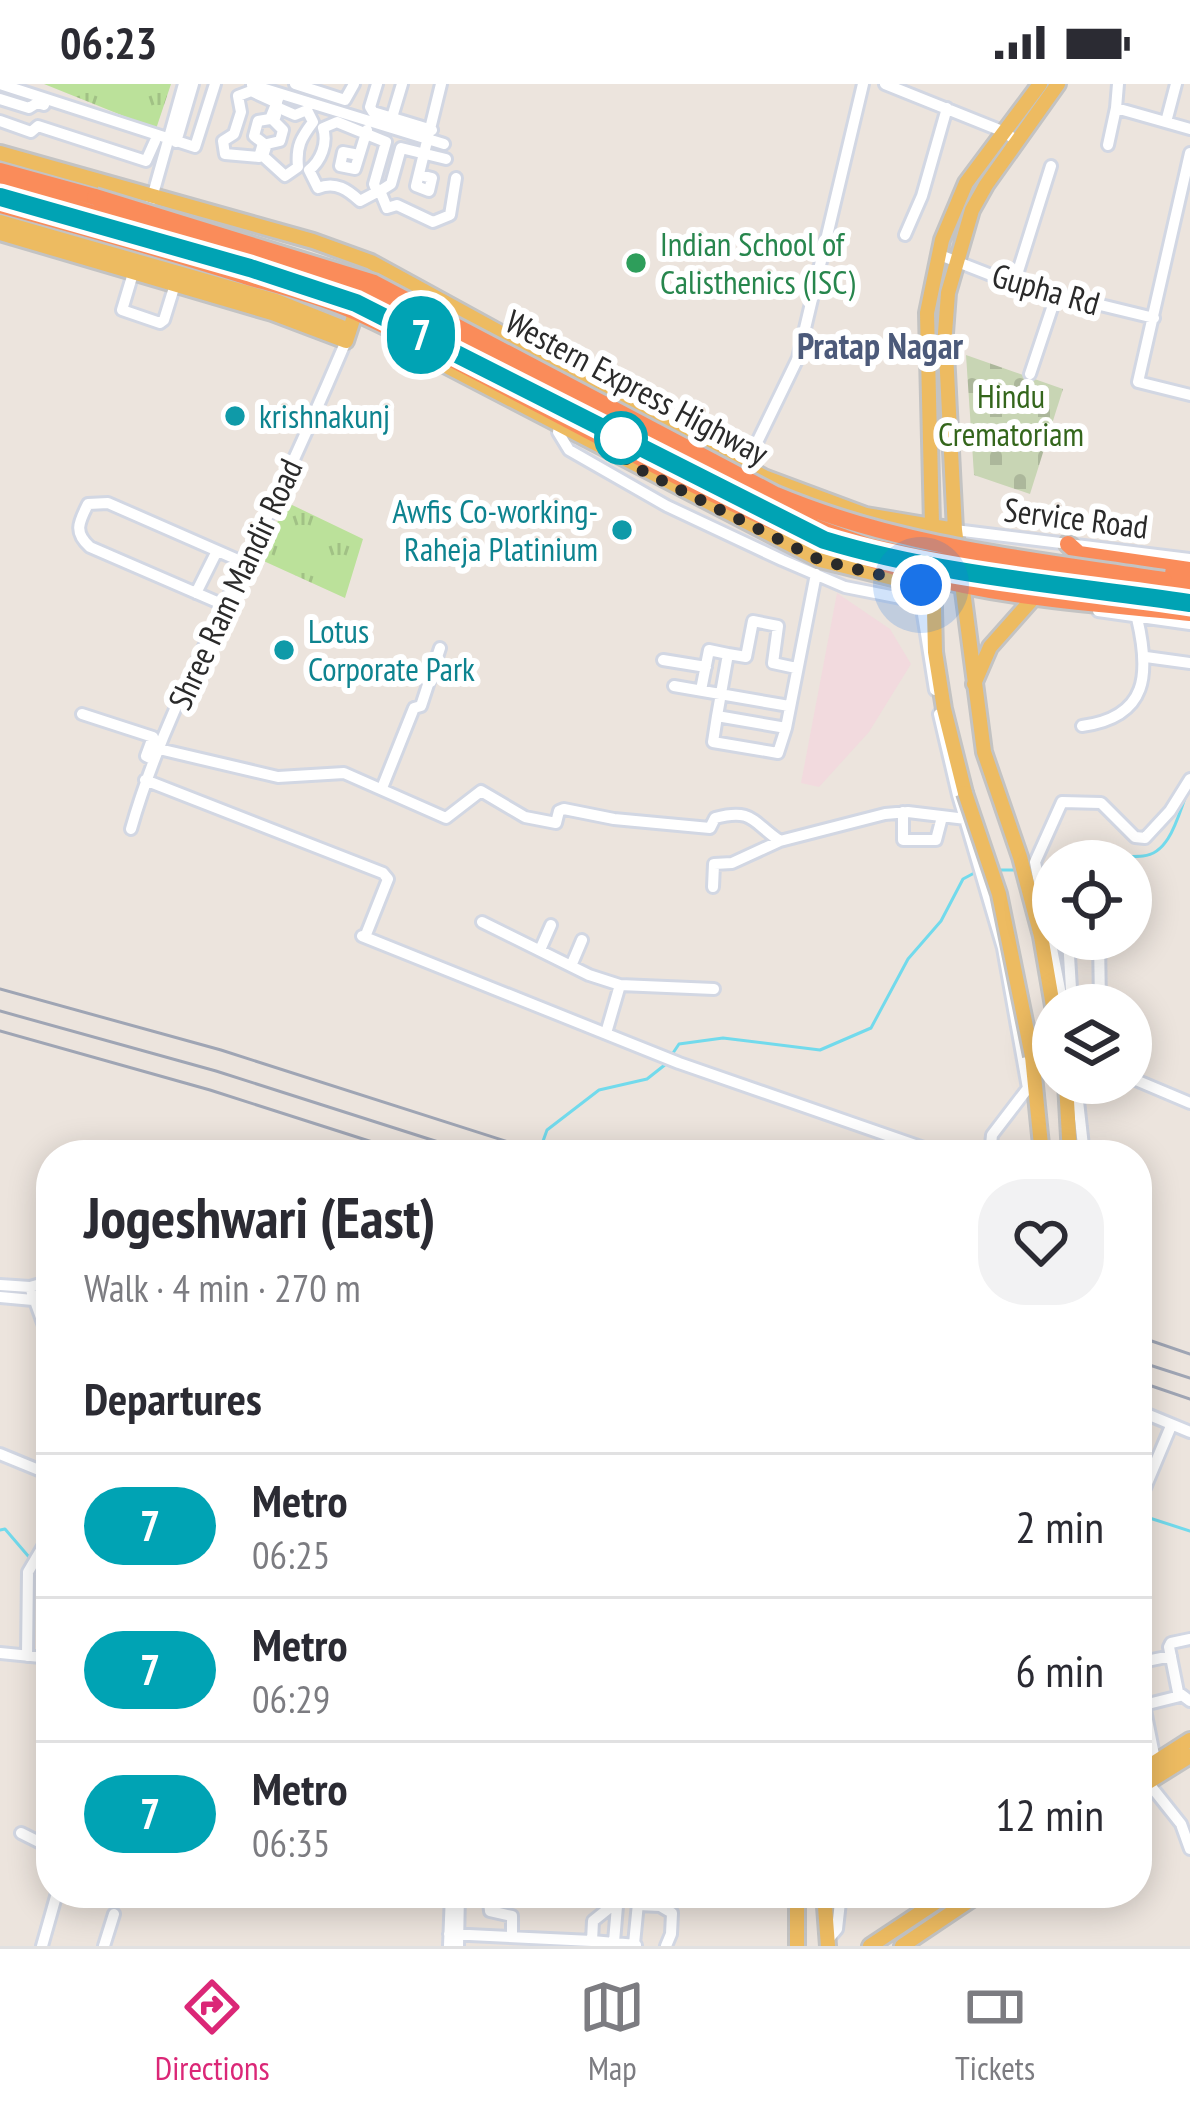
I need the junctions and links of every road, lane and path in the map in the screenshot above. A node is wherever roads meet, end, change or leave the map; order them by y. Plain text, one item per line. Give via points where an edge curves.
1 (0, 84) edge
2 (189, 84) edge
3 (215, 84) edge
4 (249, 84) edge
5 (295, 84) edge
6 (354, 84) edge
7 (377, 84) edge
8 (401, 84) edge
9 (441, 84) edge
10 (862, 84) edge
11 (885, 84) edge
12 (1040, 84) edge
13 (1058, 84) edge
14 (1118, 84) edge
15 (1176, 84) edge
16 (279, 96) edge
17 (331, 96) edge
18 (0, 99) edge
19 (947, 108) junction
20 (1116, 108) junction
21 (0, 122) edge
22 (390, 122) junction
23 (1166, 122) junction
24 (368, 127) junction
25 (1190, 129) edge
26 (1001, 131) junction
27 (432, 135) junction
28 (1016, 140) junction
29 (166, 142) junction
30 (444, 144) dead end
31 (1108, 145) dead end
32 (1190, 152) edge
33 (0, 153) edge
34 (427, 153) junction
35 (359, 155) dead end
36 (446, 159) dead end
37 (1051, 166) dead end
38 (0, 171) edge
39 (419, 175) dead end
40 (456, 178) dead end
41 (0, 187) edge
42 (153, 196) junction
43 (93, 205) junction
44 (0, 207) edge
45 (0, 222) edge
46 (0, 233) edge
47 (905, 235) dead end
48 (940, 254) junction
49 (104, 258) junction
50 (957, 260) junction
51 (371, 262) junction
52 (135, 263) junction
53 (176, 283) junction
54 (1014, 284) junction
55 (1057, 293) junction
56 (1154, 318) junction
57 (351, 325) junction
58 (1030, 374) dead end
59 (1190, 395) edge
60 (560, 422) junction
61 (745, 467) junction
62 (731, 507) junction
63 (931, 526) junction
64 (955, 530) junction
65 (1068, 544) junction
66 (217, 550) junction
67 (1190, 559) edge
68 (245, 563) junction
69 (1190, 570) edge
70 (815, 574) junction
71 (962, 584) junction
72 (1190, 584) edge
73 (924, 585) junction
74 (1163, 587) junction
75 (196, 593) junction
76 (1036, 595) junction
77 (1190, 598) edge
78 (224, 605) junction
79 (1084, 605) junction
80 (1190, 613) edge
81 (1137, 618) junction
82 (1190, 624) edge
83 (440, 648) dead end
84 (728, 654) junction
85 (1146, 657) junction
86 (663, 660) dead end
87 (1190, 663) edge
88 (706, 667) junction
89 (796, 668) junction
90 (974, 684) junction
91 (674, 686) dead end
92 (701, 690) junction
93 (721, 693) junction
94 (789, 706) junction
95 (82, 714) dead end
96 (717, 716) junction
97 (1082, 726) dead end
98 (785, 728) junction
99 (157, 746) junction
100 (1190, 778) edge
101 (145, 780) junction
102 (960, 783) junction
103 (382, 788) junction
104 (903, 812) junction
105 (942, 817) junction
106 (966, 819) junction
107 (131, 829) dead end
108 (780, 841) junction
109 (713, 887) dead end
110 (482, 922) dead end
111 (551, 926) dead end
112 (583, 940) dead end
113 (540, 950) junction
114 (571, 966) junction
115 (1049, 984) edge
116 (1063, 984) edge
117 (620, 985) junction
118 (714, 988) dead end
119 (606, 1034) junction
120 (1021, 1045) junction
121 (1032, 1046) edge
122 (1152, 1087) edge
123 (1026, 1094) junction
124 (1190, 1103) edge
125 (1067, 1104) edge
126 (1078, 1104) edge
127 (900, 1140) edge
128 (992, 1140) edge
129 (1038, 1140) edge
130 (1039, 1140) edge
131 (1069, 1140) edge
132 (1082, 1140) edge
133 (0, 1285) edge
134 (36, 1291) edge
135 (32, 1294) junction
136 (0, 1298) edge
137 (36, 1305) edge
138 (1152, 1420) edge
139 (1171, 1426) junction
140 (1190, 1432) edge
141 (0, 1454) edge
142 (36, 1469) edge
143 (1152, 1471) edge
144 (36, 1560) edge
145 (1190, 1639) edge
146 (0, 1653) edge
147 (27, 1656) junction
148 (36, 1657) edge
149 (1172, 1662) junction
150 (1152, 1664) edge
151 (1190, 1664) edge
152 (1185, 1698) edge
153 (1152, 1704) edge
154 (1190, 1740) edge
155 (1190, 1756) edge
156 (1152, 1770) edge
157 (1152, 1772) edge
158 (1152, 1783) edge
159 (1187, 1832) edge
160 (22, 1833) dead end
161 (36, 1840) edge
162 (1190, 1849) edge
163 (52, 1908) edge
164 (455, 1908) edge
165 (490, 1908) edge
166 (608, 1908) edge
167 (612, 1908) edge
168 (639, 1908) edge
169 (663, 1908) edge
170 (796, 1908) edge
171 (825, 1908) edge
172 (839, 1908) edge
173 (927, 1908) edge
174 (959, 1908) edge
175 (114, 1914) dead end
176 (512, 1936) junction
177 (454, 1940) edge
178 (602, 1941) junction
179 (637, 1945) edge
180 (829, 1945) edge
181 (41, 1946) edge
182 (104, 1946) edge
183 (666, 1946) edge
184 (797, 1946) edge
185 (870, 1946) edge
186 (902, 1946) edge

1 - 29 street
2 - 29 street
3 - 29 street via 198,146
4 - 16 street
5 - 17 street
6 - 17 street via 350,98
7 - 22 street via 370,107
8 - 22 street
9 - 27 street
10 - 61 street via 798,358
11 - 19 street
12 - 26 main road
13 - 28 main road
14 - 20 street
15 - 23 street
16 - 16 street via 270,119 258,121 259,158 225,154 223,141 241,112 238,96
16 - 16 street via 274,122 283,130 263,156 285,176 298,166 302,133 313,122
16 - 17 street
17 - 24 street
18 - 29 street
19 - 26 street
19 - 47 street
20 - 23 street
20 - 31 street
21 - 29 street via 146,161
22 - 24 street
22 - 27 street
23 - 25 street
24 - 24 street via 323,128 318,164 309,170 315,186 352,191 360,201 376,195 386,142
24 - 35 street
26 - 28 street
26 - 48 main road via 966,184
27 - 30 street
27 - 34 street
28 - 50 main road via 972,210
29 - 42 street
32 - 56 street
33 - 42 main road
34 - 36 street
34 - 39 street
34 - 40 street via 401,148 391,184 380,191 387,208 433,222 450,215
37 - 54 street
38 - 43 highway, Western Express Highway
41 - 43 highway, Western Express Highway
42 - 51 main road
42 - 52 street
43 - 74 highway, Western Express Highway, bridge via 370,298 814,527 922,558
44 - 52 highway
44 - 57 main road via 263,285
45 - 49 main road
46 - 49 main road
48 - 50 street, Gupha Rd
48 - 63 main road via 926,334
49 - 52 main road
50 - 54 street, Gupha Rd
50 - 64 main road via 944,333
51 - 57 main road
51 - 61 main road
52 - 53 main road
52 - 53 street via 123,311 162,323
52 - 57 highway
53 - 57 main road via 272,313
54 - 55 street, Gupha Rd
55 - 56 street, Gupha Rd
55 - 58 street
56 - 59 street via 1138,382
57 - 60 highway
57 - 68 street, Shree Ram Mandir Road
60 - 62 highway
60 - 70 street via 569,450 614,477
61 - 62 street
61 - 63 main road via 866,514
62 - 73 highway
63 - 64 main road
63 - 73 main road
64 - 65 street, Service Road
64 - 71 main road
65 - 67 street, Service Road
65 - 69 highway via 1079,554
66 - 68 street
66 - 75 street
66 - 75 street via 108,502 88,504 77,525 90,547
68 - 78 street, Shree Ram Mandir Road
70 - 73 street via 845,587
70 - 89 street
71 - 73 highway
71 - 76 highway
71 - 90 main road
72 - 74 highway, Western Express Highway
73 - 102 main road
73 - 102 street via 930,669
74 - 77 highway, Western Express Highway
75 - 78 street
76 - 79 highway
76 - 90 main road via 990,647
78 - 99 street, Shree Ram Mandir Road
79 - 80 highway
79 - 81 street
81 - 82 street
81 - 85 street
83 - 103 street
84 - 88 street via 709,650
84 - 89 street via 746,657 753,621 772,624 773,663
84 - 93 street
85 - 87 street
85 - 97 street via 1135,697 1116,718
86 - 88 street
88 - 92 street
89 - 94 street
90 - 115 main road via 986,762 1020,857
91 - 92 street
92 - 93 street
93 - 94 street
93 - 96 street
94 - 98 street
95 - 99 street
96 - 98 street
96 - 98 street via 712,742 778,753
99 - 101 street, Shree Ram Mandir Road
99 - 103 street via 278,777 344,773
100 - 116 street via 1144,838 1101,803 1069,800 1052,817 1035,862
101 - 107 street, Shree Ram Mandir Road
101 - 119 street via 382,873 388,879 364,936
102 - 106 street
102 - 130 main road, bridge via 1013,951
103 - 108 street via 446,818 481,790 524,817 556,823 564,809 710,828 735,812 754,817
104 - 105 street
104 - 105 street via 903,840 935,840
104 - 108 street
105 - 106 street
106 - 120 street
108 - 109 street via 713,864
110 - 113 street
111 - 113 street
112 - 114 street
113 - 114 street
114 - 117 street
117 - 118 street
117 - 119 street
119 - 127 street
120 - 121 street
120 - 123 street
122 - 124 street
123 - 128 street
123 - 129 street
125 - 131 main road
126 - 132 street
133 - 135 street
134 - 135 street
135 - 136 street
135 - 137 street
138 - 139 street
139 - 140 street
139 - 143 street
141 - 142 street
144 - 147 street via 28,1572
145 - 149 street via 1171,1643
146 - 147 street
147 - 148 street
149 - 150 street
149 - 151 street
149 - 152 street
152 - 153 street
154 - 156 main road
155 - 157 main road
158 - 159 street
159 - 162 street
160 - 161 street
163 - 181 street
164 - 177 street
165 - 176 street via 512,1916
166 - 178 street via 593,1921
167 - 178 street
168 - 179 street
169 - 183 street via 673,1928
170 - 184 main road
171 - 180 main road
172 - 180 street
173 - 185 main road
174 - 186 main road
175 - 182 street
176 - 177 street
176 - 178 street
178 - 179 street

